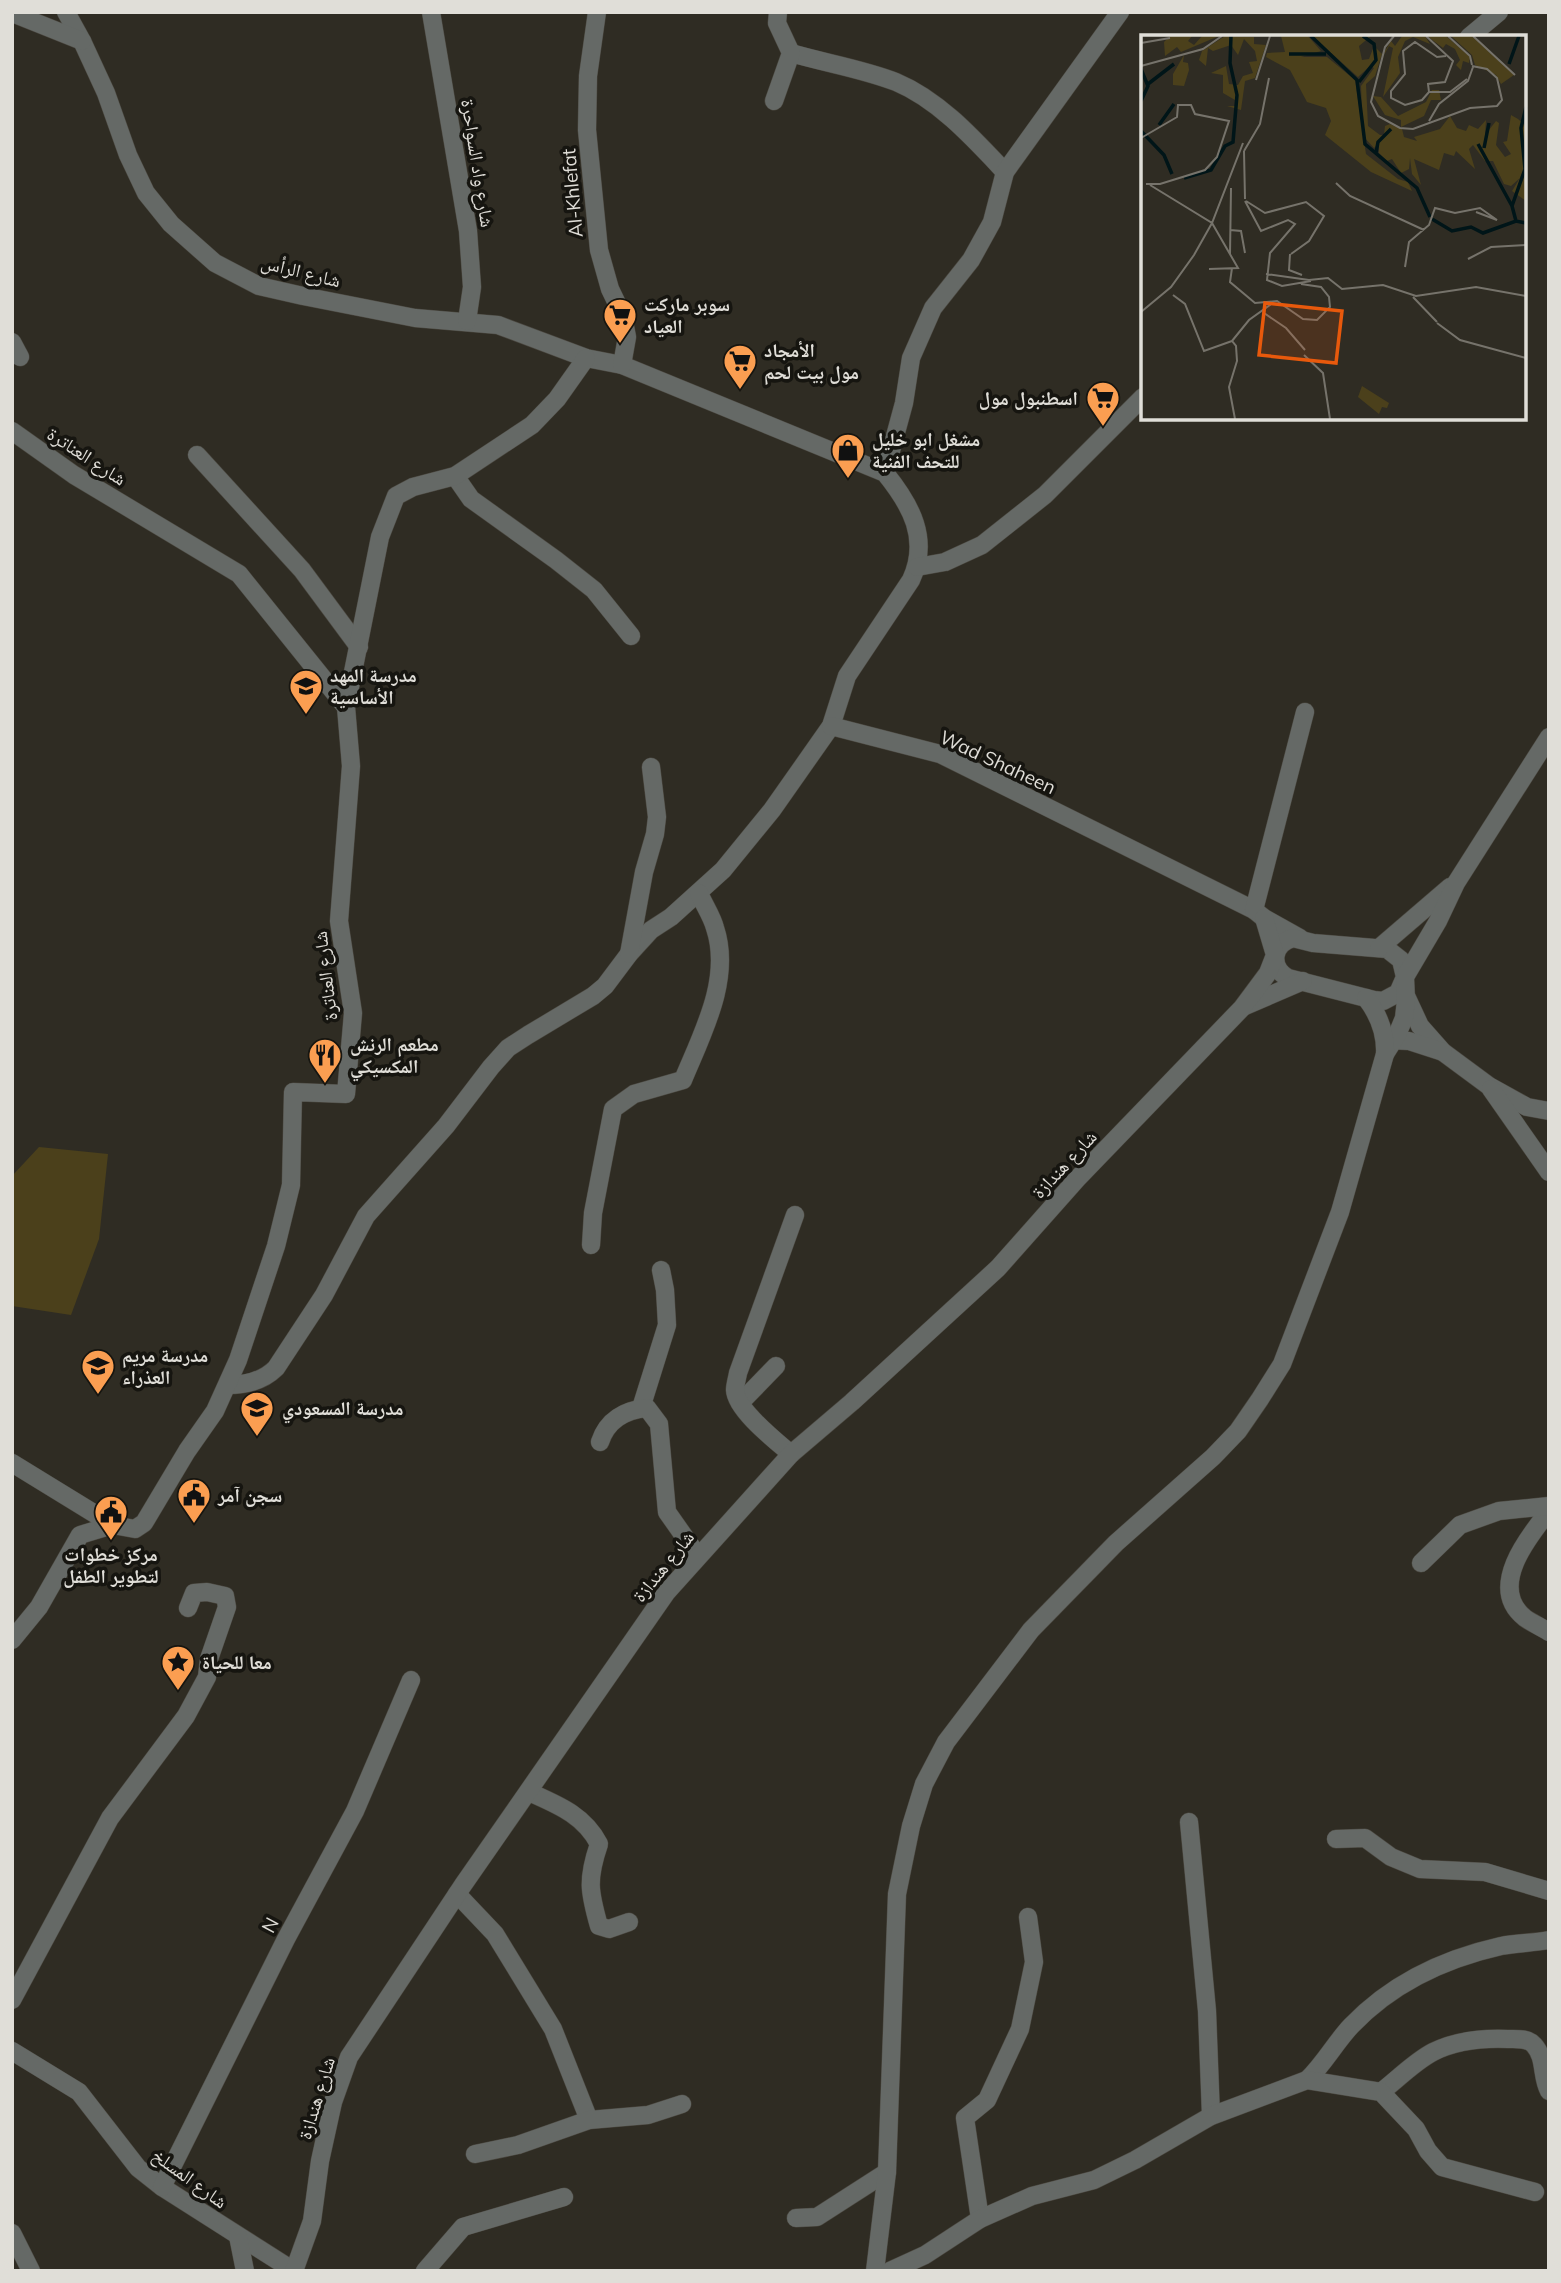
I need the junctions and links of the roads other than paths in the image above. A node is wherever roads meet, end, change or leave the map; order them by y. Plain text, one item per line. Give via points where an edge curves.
1 (66, 12) edge
2 (431, 12) edge
3 (597, 12) edge
4 (778, 12) edge
5 (1120, 12) edge
6 (1499, 12) edge
7 (12, 13) edge
8 (1471, 35) edge
9 (82, 41) junction
10 (791, 53) junction
11 (774, 101) dead end
12 (1005, 172) junction
13 (467, 321) junction
14 (586, 358) junction
15 (622, 365) junction
16 (1141, 399) edge
17 (12, 432) edge
18 (197, 455) dead end
19 (885, 473) junction
20 (455, 477) junction
21 (917, 567) junction
22 (631, 636) dead end
23 (359, 647) junction
24 (346, 707) junction
25 (1305, 712) dead end
26 (831, 726) junction
27 (1549, 737) edge
28 (651, 768) dead end
29 (1456, 883) junction
30 (699, 893) junction
31 (1259, 914) junction
32 (1306, 941) junction
33 (1374, 947) junction
34 (629, 954) junction
35 (1275, 956) junction
36 (1417, 956) junction
37 (1405, 977) junction
38 (1300, 981) junction
39 (1366, 998) junction
40 (1406, 1000) junction
41 (1241, 1008) junction
42 (1388, 1043) junction
43 (1443, 1052) junction
44 (1489, 1086) junction
45 (1549, 1111) edge
46 (1549, 1172) edge
47 (795, 1215) dead end
48 (591, 1245) dead end
49 (661, 1270) dead end
50 (776, 1366) dead end
51 (228, 1385) junction
52 (740, 1403) junction
53 (641, 1408) junction
54 (600, 1442) dead end
55 (791, 1454) junction
56 (12, 1463) edge
57 (1549, 1508) edge
58 (113, 1525) junction
59 (698, 1556) junction
60 (1421, 1563) dead end
61 (188, 1608) dead end
62 (1549, 1632) edge
63 (12, 1640) edge
64 (411, 1680) dead end
65 (529, 1792) junction
66 (1189, 1822) dead end
67 (1335, 1839) dead end
68 (1549, 1891) edge
69 (457, 1895) junction
70 (1028, 1917) dead end
71 (629, 1922) dead end
72 (1549, 1940) edge
73 (12, 2000) edge
74 (1528, 2040) junction
75 (1549, 2042) edge
76 (12, 2051) edge
77 (1307, 2080) junction
78 (1549, 2091) edge
79 (1381, 2092) junction
80 (682, 2104) dead end
81 (1211, 2116) junction
82 (589, 2120) junction
83 (475, 2154) dead end
84 (887, 2172) junction
85 (162, 2187) junction
86 (1535, 2192) dead end
87 (564, 2197) dead end
88 (796, 2218) dead end
89 (980, 2219) junction
90 (12, 2232) edge
91 (238, 2236) junction
92 (31, 2271) edge
93 (245, 2271) edge
94 (294, 2271) edge
95 (425, 2271) edge
96 (875, 2271) edge
97 (890, 2271) edge

1 - 9 street, شارع الرأس
2 - 13 street, شارع واد السواحرة via 468,231 472,287
3 - 15 street, Al-Khlefat via 587,76 587,130 598,250 627,337
4 - 10 street via 777,23
5 - 12 street
6 - 8 street
7 - 9 street
9 - 13 street, شارع الرأس via 146,193 171,224 215,263 259,286 415,318
10 - 11 street
10 - 12 street via 896,82 921,95 969,134
12 - 19 street via 992,222 971,260 933,308 911,358
13 - 14 street, شارع الرأس via 498,326
14 - 15 street, شارع الرأس
14 - 20 street via 532,425
15 - 19 street, شارع الرأس
16 - 21 street via 1045,495 982,545 945,562
17 - 24 street, شارع العناترة via 74,475 239,574
18 - 23 street via 302,570
19 - 21 street via 901,492 918,528
20 - 22 street via 471,499 593,590
20 - 23 street via 396,496 380,537
21 - 26 street via 847,676
23 - 24 street
24 - 51 street, شارع العناترة via 351,766 339,921 353,1013 346,1094 293,1093 291,1185 276,1246
25 - 31 street
26 - 30 street via 772,810
26 - 31 street, Wad Shaheen via 940,754
27 - 29 street
28 - 34 street via 655,834
29 - 33 street
29 - 36 street
30 - 34 street via 651,930
30 - 48 street via 715,928 721,958 712,1008 682,1080 634,1094 613,1109
31 - 32 street, Wad Shaheen
31 - 35 street
32 - 33 street
32 - 35 street via 1287,940
33 - 37 street via 1395,953
34 - 51 street via 593,996 508,1048 366,1216 287,1355 266,1378
35 - 38 street via 1282,974
35 - 41 street, شارع هندازة
36 - 37 street
36 - 40 street
37 - 39 street via 1391,998
37 - 40 street
38 - 39 street
38 - 41 street, شارع هندازة
39 - 42 street
40 - 42 street via 1404,1018
40 - 43 street via 1420,1026
41 - 55 street, شارع هندازة via 998,1268
42 - 43 street via 1409,1041
42 - 84 street via 1340,1212 1282,1364 1238,1431 1116,1543 1031,1630 946,1742 924,1784 897,1895
43 - 44 street
44 - 45 street via 1527,1107
44 - 46 street
47 - 52 street via 738,1373 735,1392
49 - 53 street via 667,1325
50 - 52 street
51 - 58 street, شارع العناترة via 144,1523 135,1529
52 - 55 street
53 - 54 street via 617,1417
53 - 59 street via 647,1408 659,1424 667,1512
55 - 59 street, شارع هندازة
56 - 58 street
57 - 60 street via 1499,1511 1460,1525
57 - 62 street via 1513,1564 1510,1578 1510,1599 1523,1616
58 - 63 street, شارع العناترة via 80,1535 39,1607
59 - 65 street, شارع هندازة via 666,1592
61 - 73 street via 194,1593 225,1596 228,1607 207,1677 186,1716 110,1818
64 - 85 street, N via 355,1811
65 - 69 street, شارع هندازة
65 - 71 street via 561,1807 591,1829 599,1844 589,1885 598,1926 609,1929
66 - 81 street via 1207,2011
67 - 68 street via 1366,1838 1391,1857 1420,1869 1485,1872
69 - 82 street via 495,1934 553,2029
69 - 94 street, شارع هندازة via 349,2057 325,2137 312,2221
70 - 89 street via 1034,1962 1020,2029 987,2100 965,2118
72 - 77 street via 1466,1955 1396,1987 1349,2028
74 - 75 street
74 - 78 street via 1543,2063
74 - 79 street via 1493,2038 1449,2045
76 - 85 street, شارع المسلخ via 79,2092 132,2160
77 - 79 street
77 - 81 street
79 - 86 street via 1416,2129 1442,2168
80 - 82 street via 649,2115
81 - 89 street via 1094,2180 1032,2196
82 - 83 street via 518,2146
84 - 88 street via 817,2217
84 - 96 street
85 - 91 street, شارع المسلخ
87 - 95 street via 463,2227
89 - 97 street via 925,2255
90 - 92 street
91 - 93 street
91 - 94 street, شارع المسلخ

